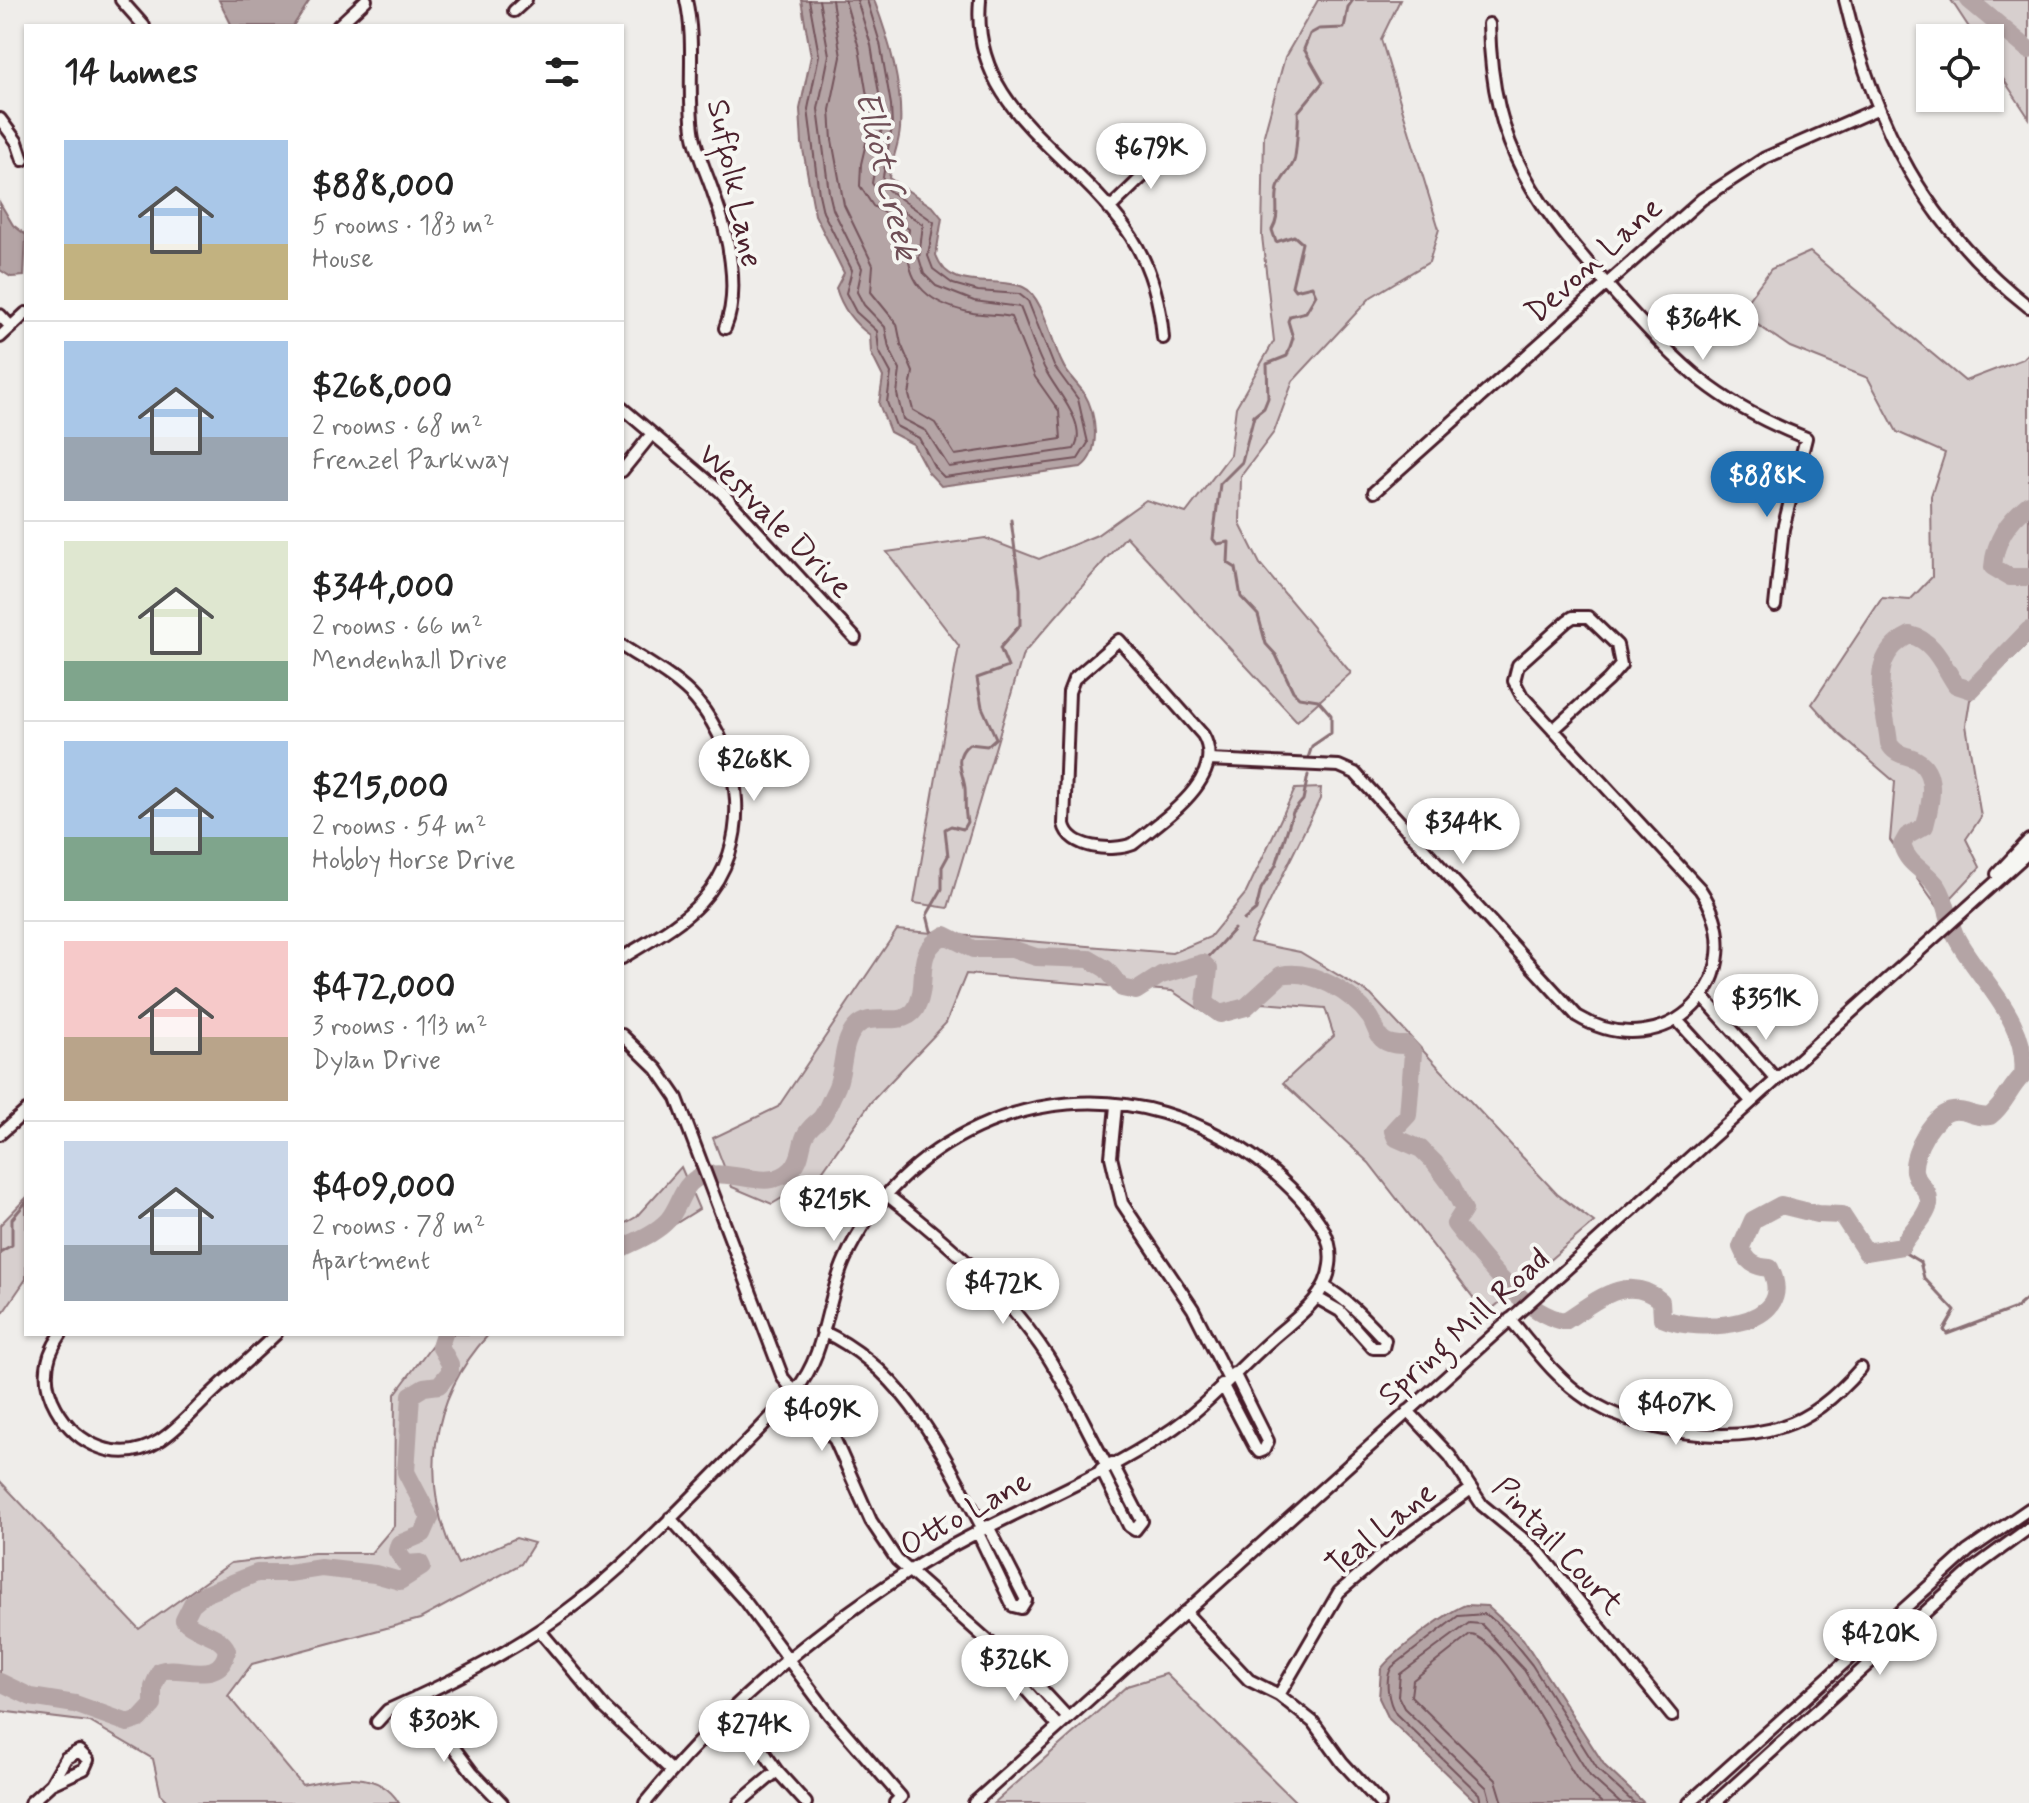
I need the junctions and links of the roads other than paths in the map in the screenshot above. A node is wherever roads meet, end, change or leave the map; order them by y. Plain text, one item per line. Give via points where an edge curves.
1 (121, 0) edge
2 (366, 0) edge
3 (526, 0) edge
4 (686, 0) edge
5 (980, 0) edge
6 (1845, 0) edge
7 (514, 11) dead end
8 (142, 24) edge
9 (340, 24) edge
10 (1489, 24) dead end
11 (1877, 109) junction
12 (0, 119) edge
13 (1170, 150) dead end
14 (23, 160) dead end
15 (1109, 209) junction
16 (1605, 283) junction
17 (2029, 307) edge
18 (0, 315) edge
19 (24, 315) edge
20 (11, 327) junction
21 (725, 328) dead end
22 (0, 337) edge
23 (1163, 338) dead end
24 (624, 410) edge
25 (651, 435) junction
26 (624, 469) edge
27 (1374, 492) dead end
28 (1775, 606) dead end
29 (855, 638) dead end
30 (624, 647) edge
31 (1553, 730) junction
32 (1209, 760) junction
33 (2029, 840) edge
34 (2029, 852) edge
35 (1987, 888) junction
36 (624, 957) edge
37 (1703, 997) junction
38 (1677, 1020) junction
39 (624, 1037) edge
40 (1776, 1079) junction
41 (1751, 1101) junction
42 (1116, 1106) junction
43 (24, 1113) edge
44 (0, 1134) edge
45 (887, 1195) junction
46 (1324, 1286) junction
47 (1317, 1298) junction
48 (1510, 1319) junction
49 (822, 1331) junction
50 (60, 1336) edge
51 (274, 1336) edge
52 (1861, 1368) dead end
53 (1228, 1378) junction
54 (793, 1394) junction
55 (1408, 1411) junction
56 (1107, 1466) junction
57 (1471, 1489) junction
58 (2029, 1509) edge
59 (670, 1518) junction
60 (2029, 1528) edge
61 (983, 1529) junction
62 (909, 1571) junction
63 (1185, 1612) junction
64 (540, 1631) junction
65 (789, 1659) junction
66 (1005, 1659) junction
67 (1279, 1695) junction
68 (416, 1697) junction
69 (733, 1708) junction
70 (1672, 1716) dead end
71 (1068, 1718) junction
72 (377, 1722) dead end
73 (1058, 1726) junction
74 (671, 1770) junction
75 (777, 1771) junction
76 (51, 1784) dead end
77 (898, 1800) edge
78 (30, 1803) edge
79 (502, 1803) edge
80 (645, 1803) edge
81 (739, 1803) edge
82 (806, 1803) edge
83 (974, 1803) edge
84 (1380, 1803) edge
85 (1689, 1803) edge
86 (1715, 1803) edge

1 - 8 street
2 - 9 street
3 - 7 street
4 - 21 street, Suffolk Lane via 693,135 721,214 728,260 732,299
5 - 15 street via 981,45 996,84
6 - 11 street
10 - 16 street via 1492,79 1515,160 1547,215
11 - 16 street, Devon Lane via 1744,171 1682,215
11 - 17 street via 1900,158 1941,219 1976,260
12 - 14 street
13 - 15 street
15 - 23 street via 1141,252 1154,285
16 - 27 street, Devon Lane
16 - 28 street via 1695,379 1749,414 1806,438 1781,538
18 - 20 street
19 - 20 street
20 - 22 street
24 - 25 street, Westvale Drive
25 - 26 street
25 - 29 street, Westvale Drive via 721,492
30 - 36 street via 680,686 706,712 731,760 737,804 729,853 712,889 687,915
31 - 31 street via 1522,696 1515,674 1518,665 1567,621 1588,617 1617,645 1621,665
31 - 37 street via 1712,907 1720,953
32 - 32 street via 1198,786 1132,845 1081,844 1066,832 1069,689 1119,640 1201,731
32 - 38 street via 1351,770 1577,1016 1626,1035
33 - 35 street, Spring Mill Road
34 - 35 street, Spring Mill Road
35 - 40 street, Spring Mill Road
37 - 38 street
37 - 40 street
38 - 41 street
39 - 54 street via 670,1088
40 - 41 street, Spring Mill Road
41 - 48 street, Spring Mill Road
42 - 45 street via 1076,1102 991,1120 932,1153
42 - 46 street via 1159,1112 1213,1131 1278,1176 1323,1227 1331,1252
42 - 53 street via 1111,1157 1122,1203 1193,1309
43 - 44 street
45 - 49 street via 846,1256
45 - 56 street via 954,1249 1027,1328
46 - 47 street, Otto Lane
46 - 47 street via 1366,1318 1385,1340 1383,1348 1373,1348 1340,1311
47 - 53 street, Otto Lane
48 - 52 street via 1586,1399 1613,1415 1669,1430 1738,1434 1785,1426 1812,1412
48 - 55 street, Spring Mill Road
49 - 54 street via 817,1358
49 - 61 street via 865,1355 913,1407
50 - 51 street via 48,1362 48,1391 76,1433 111,1451 162,1439
53 - 53 street via 1268,1441 1264,1450 1255,1447
53 - 56 street, Otto Lane via 1170,1431
54 - 59 street
54 - 62 street via 835,1440 871,1521
55 - 57 street, Pintail Court via 1450,1456
55 - 63 street, Spring Mill Road
56 - 56 street via 1142,1521 1135,1530 1129,1526
56 - 61 street, Otto Lane
57 - 67 street, Teal Lane via 1339,1592
57 - 70 street, Pintail Court via 1492,1515 1529,1541
58 - 85 street via 1968,1551
59 - 64 street via 611,1575
59 - 65 street
60 - 86 street via 1974,1568
61 - 61 street via 1026,1600 1021,1608 1013,1606
61 - 62 street, Otto Lane
62 - 65 street, Otto Lane
62 - 66 street
63 - 67 street via 1249,1680
63 - 71 street, Spring Mill Road
64 - 68 street
64 - 74 street via 604,1707
65 - 69 street, Otto Lane
65 - 77 street
66 - 71 street via 1018,1664
66 - 73 street
67 - 84 street via 1313,1722
68 - 72 street via 388,1710
68 - 79 street
69 - 74 street, Otto Lane
69 - 75 street
71 - 73 street, Spring Mill Road
73 - 83 street, Spring Mill Road
74 - 80 street, Otto Lane
75 - 81 street
75 - 82 street
76 - 78 street

